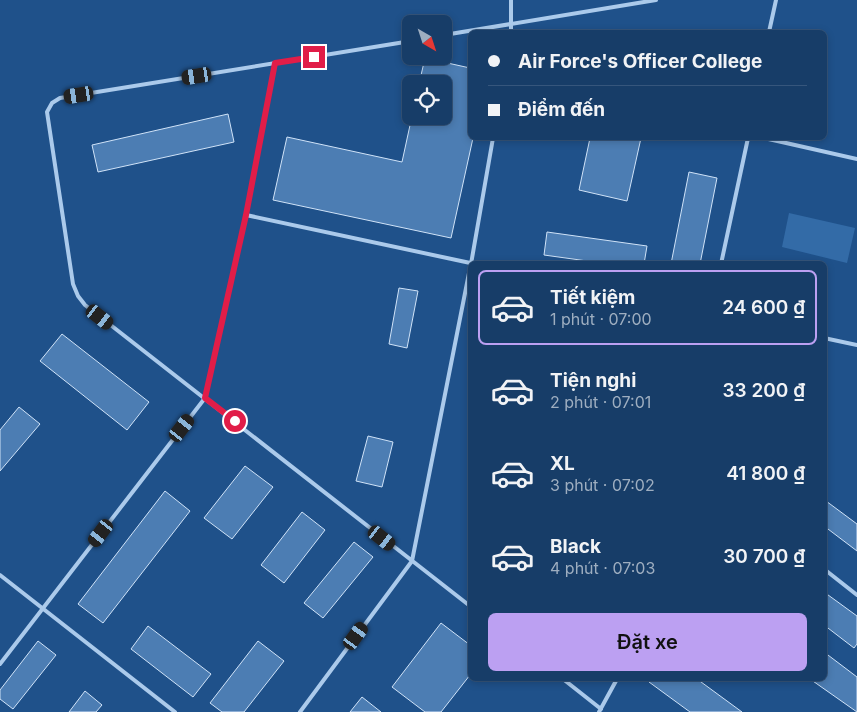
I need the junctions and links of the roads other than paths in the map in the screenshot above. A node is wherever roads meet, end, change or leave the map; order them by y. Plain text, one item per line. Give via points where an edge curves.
1 (511, 0) edge
2 (656, 0) edge
3 (776, 0) edge
4 (512, 24) junction
5 (478, 30) edge
6 (511, 30) edge
7 (769, 30) edge
8 (468, 32) edge
9 (452, 35) edge
10 (402, 42) edge
11 (275, 63) junction
12 (493, 140) edge
13 (748, 140) edge
14 (773, 140) edge
15 (857, 159) edge
16 (246, 215) junction
17 (473, 261) edge
18 (722, 261) edge
19 (468, 264) edge
20 (468, 285) edge
21 (827, 339) edge
22 (857, 345) edge
23 (205, 398) junction
24 (412, 561) junction
25 (827, 571) edge
26 (0, 575) edge
27 (857, 595) edge
28 (468, 604) edge
29 (43, 609) junction
30 (0, 664) edge
31 (565, 681) edge
32 (616, 681) edge
33 (600, 710) edge
34 (175, 712) edge
35 (300, 712) edge

1 - 4 lane
2 - 4 lane
3 - 7 lane
4 - 5 lane
4 - 6 lane
8 - 9 lane
10 - 11 lane
11 - 16 lane
11 - 23 lane via 60,98 47,112 78,296 85,305
12 - 17 lane
13 - 18 lane
14 - 15 lane
16 - 19 lane
16 - 23 lane
20 - 24 lane
21 - 22 lane
23 - 24 lane
23 - 29 lane
24 - 28 lane
24 - 35 lane
25 - 27 lane
26 - 29 lane
29 - 30 lane
29 - 34 lane
31 - 33 lane
32 - 33 lane

